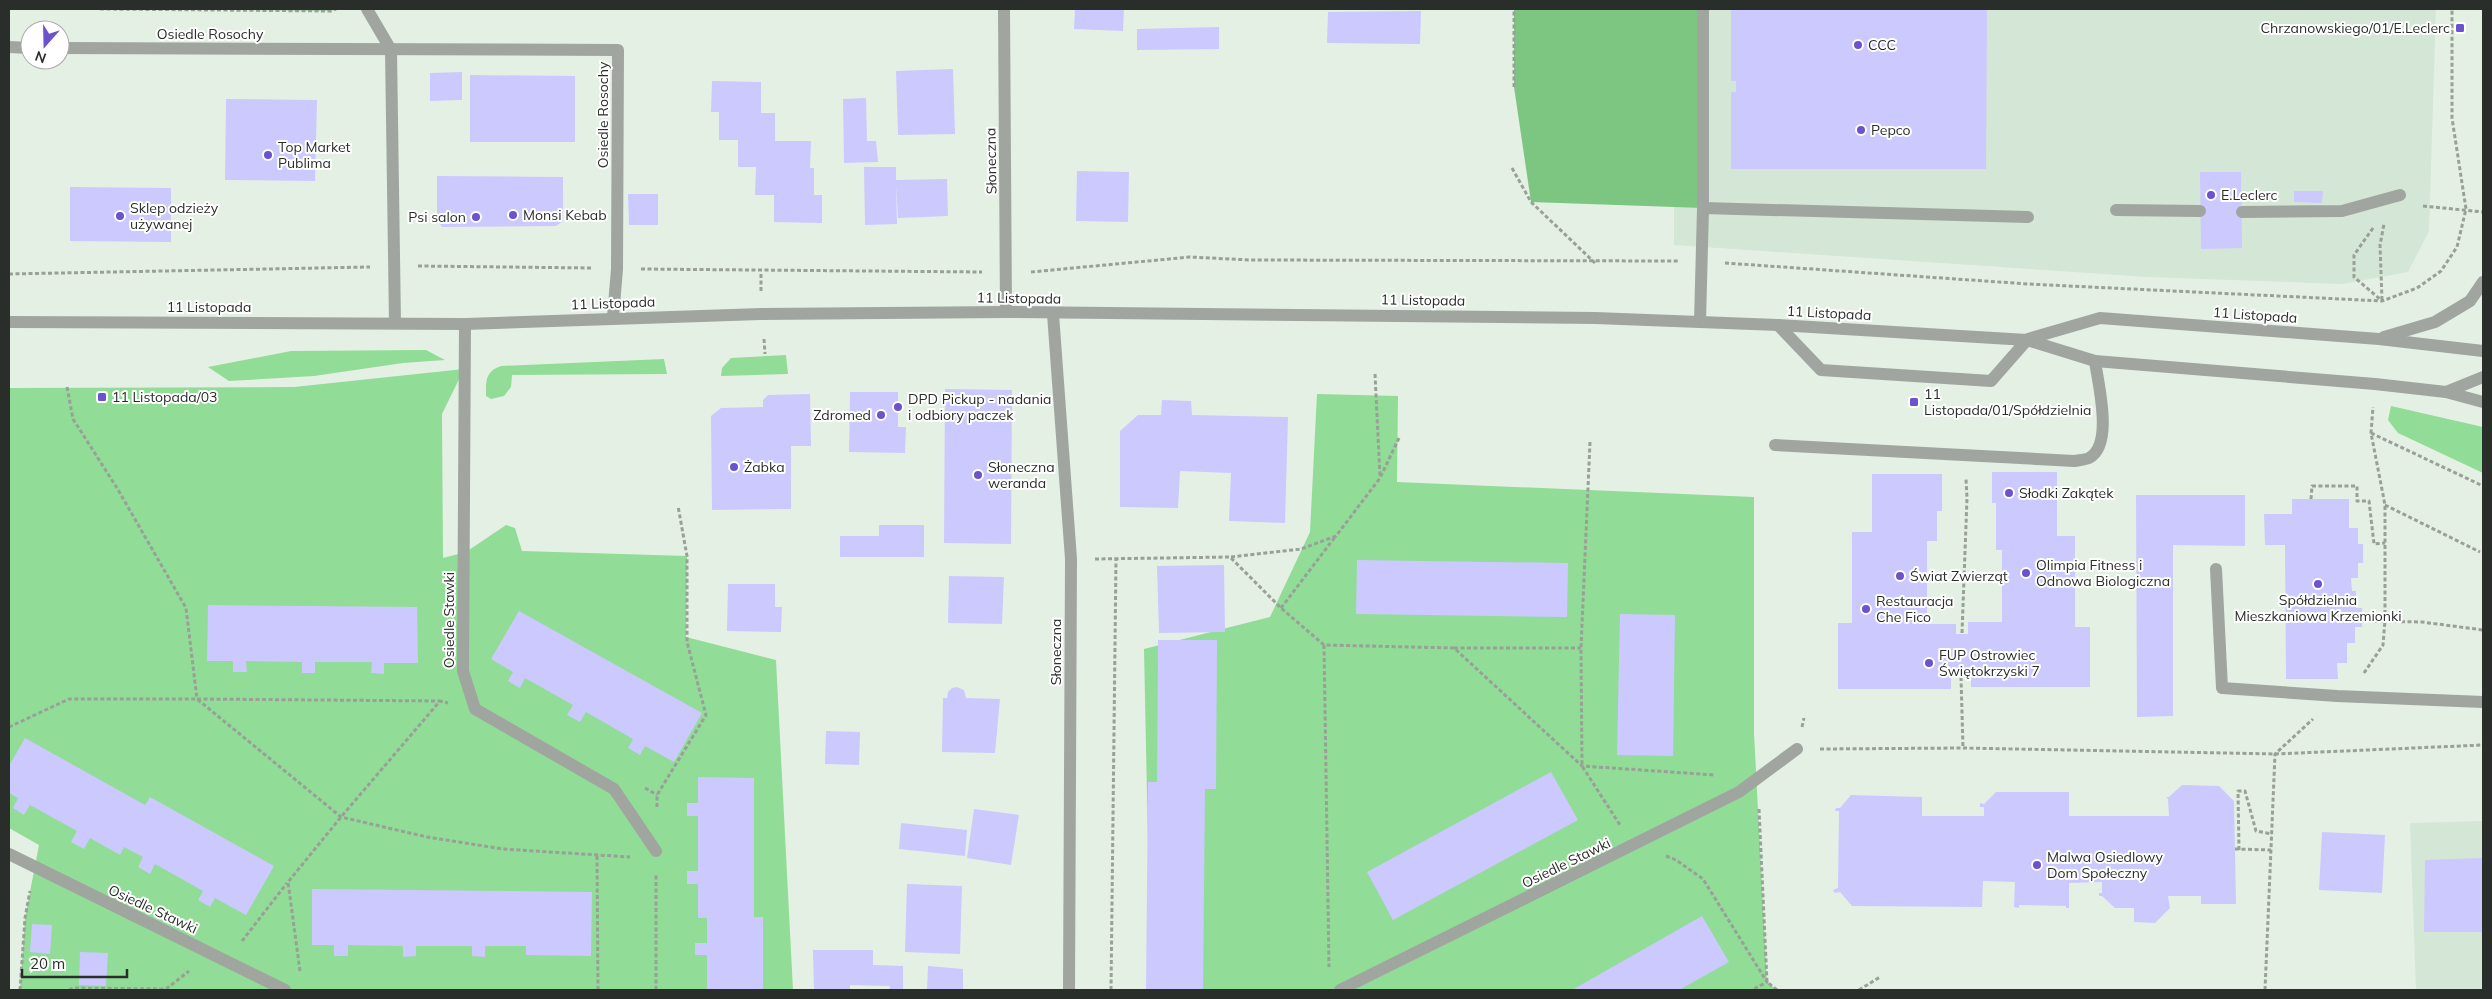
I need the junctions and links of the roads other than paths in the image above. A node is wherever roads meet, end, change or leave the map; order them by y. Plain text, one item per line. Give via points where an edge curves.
1 (368, 9) edge
2 (1004, 9) edge
3 (1703, 9) edge
4 (70, 48) edge
5 (390, 50) junction
6 (2400, 195) dead end
7 (1704, 208) junction
8 (2116, 210) dead end
9 (2200, 211) dead end
10 (2242, 212) dead end
11 (2028, 217) dead end
12 (2483, 282) edge
13 (1006, 312) junction
14 (1053, 314) junction
15 (613, 317) junction
16 (9, 322) edge
17 (1700, 322) junction
18 (395, 323) junction
19 (465, 324) junction
20 (1778, 325) junction
21 (2379, 339) junction
22 (2027, 340) junction
23 (2483, 351) edge
24 (2095, 361) junction
25 (2483, 377) edge
26 (2446, 392) junction
27 (2483, 402) edge
28 (1775, 445) dead end
29 (2216, 569) dead end
30 (2483, 702) edge
31 (1797, 749) road end
32 (656, 851) road end
33 (9, 854) edge
34 (285, 990) edge
35 (1069, 990) edge
36 (1340, 990) edge

1 - 5 street
2 - 13 street, Słoneczna
3 - 7 street
4 - 5 street, Osiedle Rosochy
5 - 15 street, Osiedle Rosochy via 618,50 617,269
5 - 18 street
6 - 10 street via 2342,211
7 - 11 street
7 - 17 street
8 - 9 street
12 - 21 street via 2470,301 2435,322
13 - 14 street, 11 Listopada
13 - 15 street, 11 Listopada
14 - 17 street, 11 Listopada via 1254,313
14 - 35 street, Słoneczna via 1071,559
15 - 19 street, 11 Listopada
16 - 18 street, 11 Listopada
17 - 20 street, 11 Listopada
18 - 19 street, 11 Listopada
19 - 32 street, Osiedle Stawki via 463,671 475,709 614,789
20 - 22 street, 11 Listopada
20 - 22 street via 1822,370 1991,381
21 - 22 street, 11 Listopada via 2100,318
21 - 23 street, 11 Listopada
22 - 24 street, 11 Listopada
24 - 26 street, 11 Listopada via 2351,381
24 - 28 street via 2103,441 2090,457 2074,461
25 - 26 street, 11 Listopada
26 - 27 street, 11 Listopada
29 - 30 street via 2222,688
31 - 36 street, Osiedle Stawki via 1739,792
33 - 34 street, Osiedle Stawki

